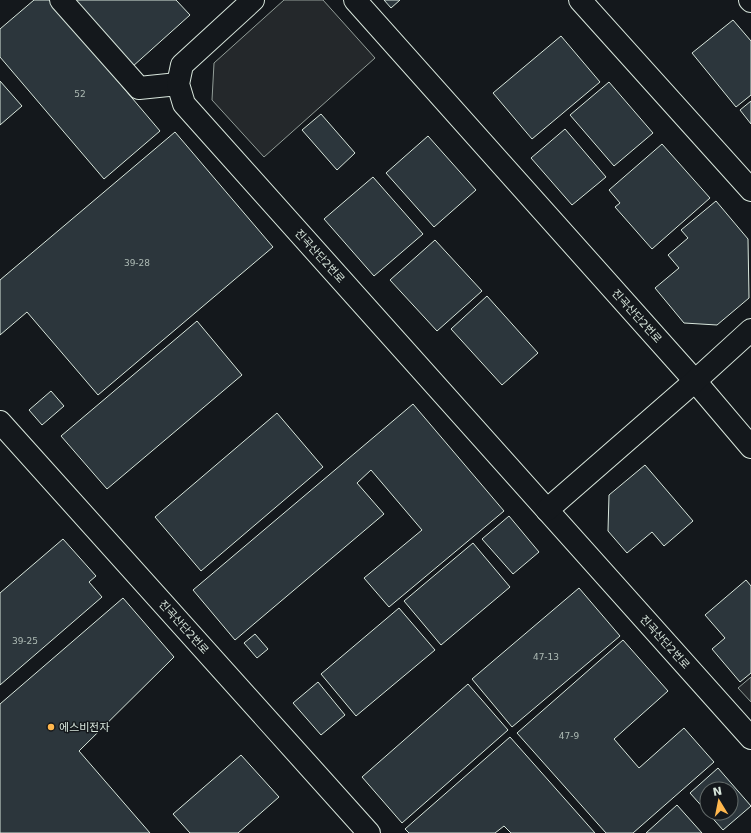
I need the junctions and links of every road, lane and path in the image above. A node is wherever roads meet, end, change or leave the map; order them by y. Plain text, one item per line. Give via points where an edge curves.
1 (61, 0) edge
2 (253, 0) edge
3 (355, 0) edge
4 (580, 0) edge
5 (178, 84) junction
6 (751, 190) edge
7 (751, 330) edge
8 (695, 381) junction
9 (0, 422) edge
10 (751, 446) edge
11 (547, 510) junction
12 (751, 738) edge
13 (369, 833) edge

1 - 5 street via 139,88
2 - 5 street via 182,66
3 - 8 street, 진곡산단2번로
4 - 6 street
5 - 11 street, 진곡산단2번로 via 184,104
7 - 8 street
8 - 10 street, 진곡산단2번로
8 - 11 street
9 - 13 street, 진곡산단2번로
11 - 12 street, 진곡산단2번로

